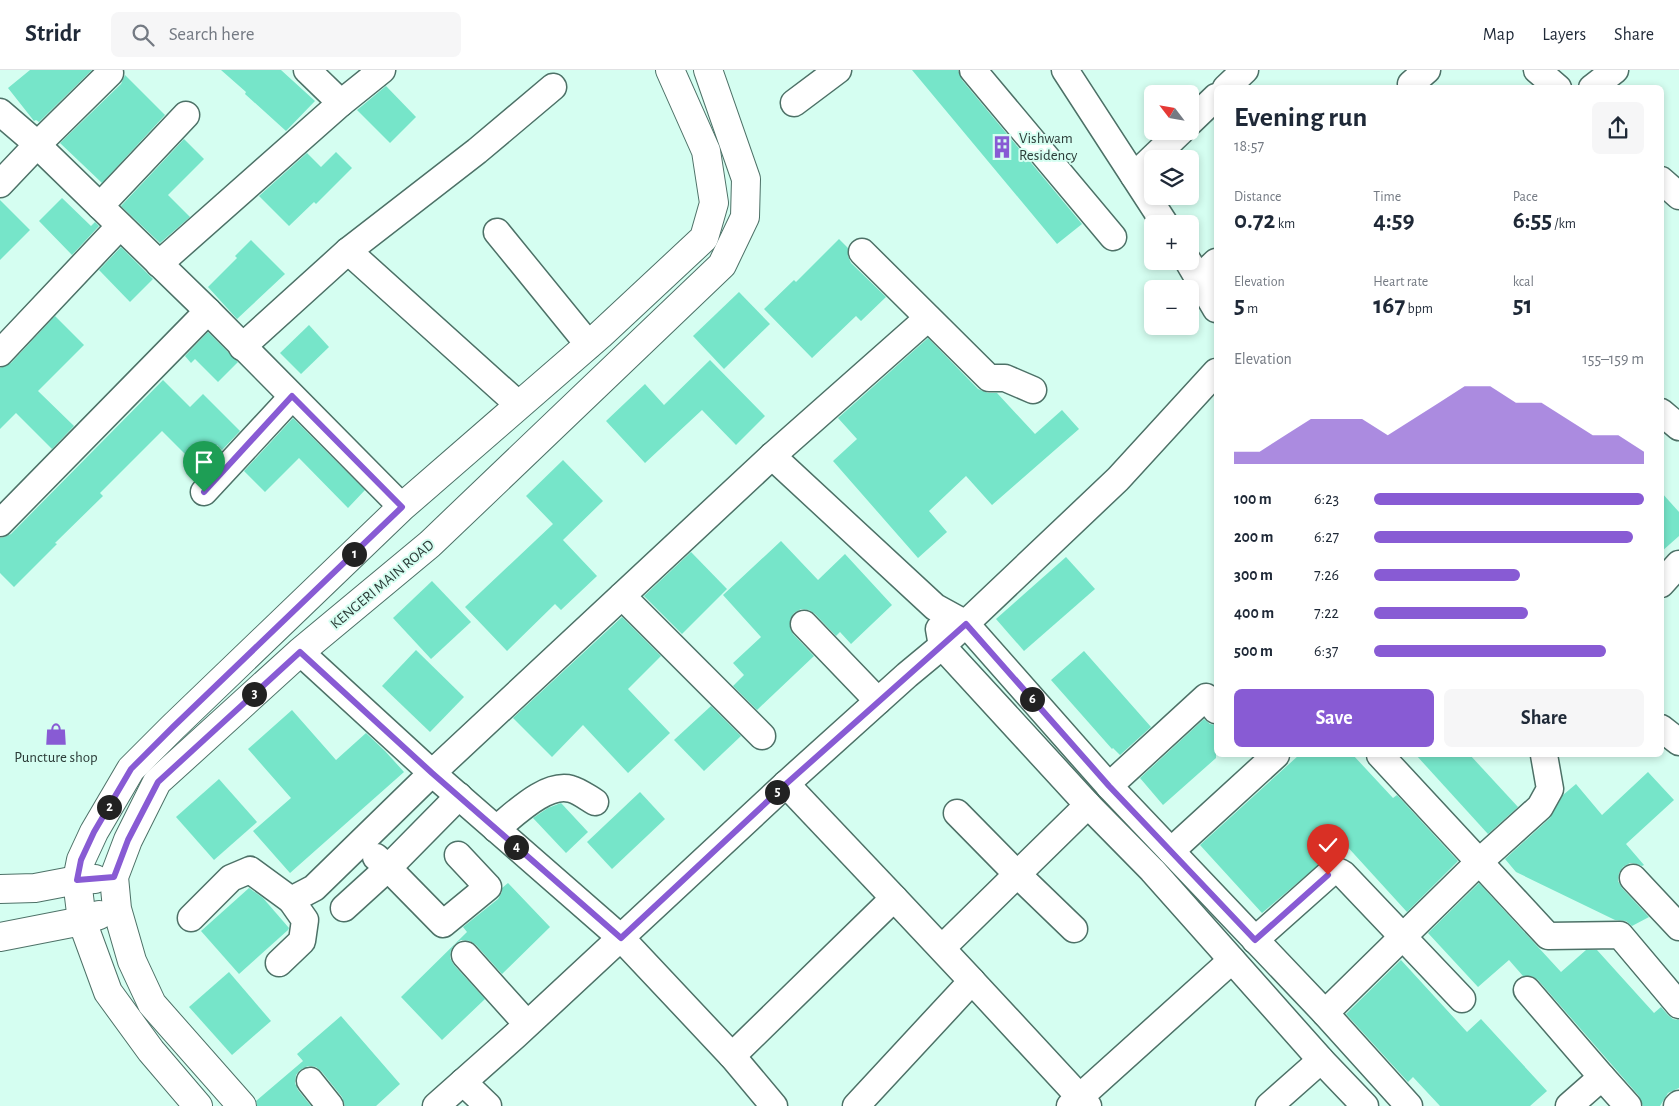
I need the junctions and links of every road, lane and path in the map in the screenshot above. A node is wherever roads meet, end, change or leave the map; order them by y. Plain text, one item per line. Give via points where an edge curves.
1 (307, 70) edge
2 (382, 70) edge
3 (670, 70) edge
4 (708, 70) edge
5 (838, 70) edge
6 (973, 70) edge
7 (1065, 70) edge
8 (1245, 70) edge
9 (1537, 70) edge
10 (1615, 70) edge
11 (110, 73) dead end
12 (550, 78) edge
13 (1229, 85) edge
14 (1554, 85) edge
15 (1596, 85) edge
16 (1214, 99) edge
17 (341, 103) junction
18 (794, 103) dead end
19 (0, 112) edge
20 (1199, 113) edge
21 (186, 115) dead end
22 (1172, 140) edge
23 (37, 145) junction
24 (1134, 176) junction
25 (1664, 183) edge
26 (0, 184) edge
27 (1679, 196) edge
28 (100, 206) junction
29 (1159, 215) edge
30 (120, 226) junction
31 (497, 232) dead end
32 (1113, 237) dead end
33 (348, 251) junction
34 (862, 252) dead end
35 (159, 264) junction
36 (1201, 267) edge
37 (1214, 303) edge
38 (208, 311) junction
39 (928, 318) junction
40 (589, 345) junction
41 (242, 347) junction
42 (0, 353) edge
43 (1214, 374) edge
44 (1033, 390) dead end
45 (292, 396) junction
46 (519, 405) junction
47 (1664, 414) edge
48 (1679, 427) edge
49 (772, 456) junction
50 (204, 492) dead end
51 (402, 507) junction
52 (0, 524) edge
53 (1679, 564) edge
54 (1664, 581) edge
55 (622, 596) junction
56 (935, 607) junction
57 (804, 624) dead end
58 (966, 624) junction
59 (942, 646) junction
60 (300, 652) junction
61 (878, 702) junction
62 (1214, 707) edge
63 (1664, 730) edge
64 (762, 736) dead end
65 (1679, 742) edge
66 (1382, 757) edge
67 (1544, 757) edge
68 (1264, 759) edge
69 (432, 773) junction
70 (786, 784) junction
71 (1109, 786) junction
72 (459, 796) junction
73 (595, 802) dead end
74 (1088, 804) junction
75 (957, 813) dead end
76 (496, 829) junction
77 (361, 842) junction
78 (1172, 851) junction
79 (458, 855) dead end
80 (1480, 862) junction
81 (388, 868) junction
82 (1017, 874) junction
83 (114, 877) junction
84 (1632, 878) dead end
85 (77, 880) junction
86 (0, 889) edge
87 (894, 898) junction
88 (291, 900) junction
89 (344, 908) dead end
90 (117, 910) junction
91 (191, 918) dead end
92 (82, 920) junction
93 (1679, 927) edge
94 (1074, 929) dead end
95 (0, 937) edge
96 (621, 938) junction
97 (1404, 938) junction
98 (1255, 940) junction
99 (942, 948) junction
100 (465, 955) dead end
101 (1232, 960) junction
102 (279, 963) dead end
103 (972, 981) junction
104 (1527, 990) dead end
105 (1462, 999) dead end
106 (1679, 1005) edge
107 (1324, 1013) junction
108 (527, 1024) junction
109 (732, 1056) junction
110 (1321, 1060) junction
111 (1602, 1076) junction
112 (310, 1082) dead end
113 (463, 1082) junction
114 (1079, 1103) edge
115 (771, 1105) edge
116 (198, 1106) edge
117 (242, 1106) edge
118 (330, 1106) edge
119 (436, 1106) edge
120 (488, 1106) edge
121 (856, 1106) edge
122 (1269, 1106) edge
123 (1365, 1106) edge
124 (1409, 1106) edge
125 (1569, 1106) edge
126 (1628, 1106) edge

1 - 17 street
2 - 17 street
3 - 40 main road via 706,151 714,203 704,238
4 - 60 main road, KENGERI MAIN ROAD via 746,179 745,217 722,265 430,544
5 - 18 street
6 - 32 street
7 - 24 street
8 - 13 street
9 - 14 street
10 - 15 street
11 - 23 street
12 - 33 street via 477,151
16 - 20 street
17 - 35 street
19 - 23 street
21 - 28 street
22 - 24 street
23 - 26 street
23 - 28 street
24 - 29 street
25 - 27 street
28 - 30 street
30 - 35 street
30 - 42 street
31 - 40 street
33 - 41 street
33 - 46 street
34 - 39 street
35 - 38 street
36 - 37 street
38 - 41 street
38 - 52 street
39 - 44 street via 989,378 1006,378
39 - 49 street
40 - 46 main road
41 - 45 street
43 - 58 street via 1118,479
45 - 50 street
45 - 51 street
46 - 51 main road
47 - 48 street
49 - 55 street
49 - 56 street
51 - 85 main road via 131,769 91,839 81,860
53 - 54 street
55 - 64 street
55 - 69 street
56 - 58 street
56 - 59 street
57 - 61 street
58 - 59 street
58 - 71 street
59 - 61 street
59 - 74 street
60 - 69 street
60 - 83 main road, KENGERI MAIN ROAD via 158,782 128,840
61 - 70 street
62 - 71 street via 1206,697
63 - 65 street
66 - 80 street
67 - 80 street via 1550,789 1540,807
68 - 78 street
69 - 72 street
69 - 77 street
70 - 87 street
70 - 96 street
71 - 78 street
72 - 76 street
72 - 81 street
73 - 76 street via 570,789 552,790 534,798
74 - 82 street
74 - 101 street
75 - 82 street
76 - 96 street
77 - 81 street
77 - 88 street via 314,888
78 - 98 street
79 - 81 street via 488,887 443,924
80 - 97 street
80 - 106 street via 1548,936 1620,935
81 - 89 street
82 - 94 street
82 - 99 street
83 - 85 main road
83 - 90 main road, KENGERI MAIN ROAD
84 - 93 street
85 - 86 main road via 35,888
85 - 92 main road
87 - 99 street
87 - 109 street
88 - 91 street via 250,870 231,878
88 - 102 street via 305,920 302,941
90 - 92 main road
90 - 117 main road, KENGERI MAIN ROAD via 132,960 152,1004
92 - 95 main road
92 - 116 main road via 108,992 151,1051
96 - 108 street
96 - 109 street
97 - 98 street via 1344,874 1335,870
97 - 105 street
97 - 107 street
98 - 107 street
99 - 103 street
100 - 108 street
101 - 110 street
101 - 114 street
103 - 114 street
103 - 121 street
104 - 111 street
107 - 124 street
108 - 113 street
109 - 115 street
110 - 122 street
110 - 123 street
111 - 125 street
111 - 126 street
112 - 118 street
113 - 119 street
113 - 120 street

